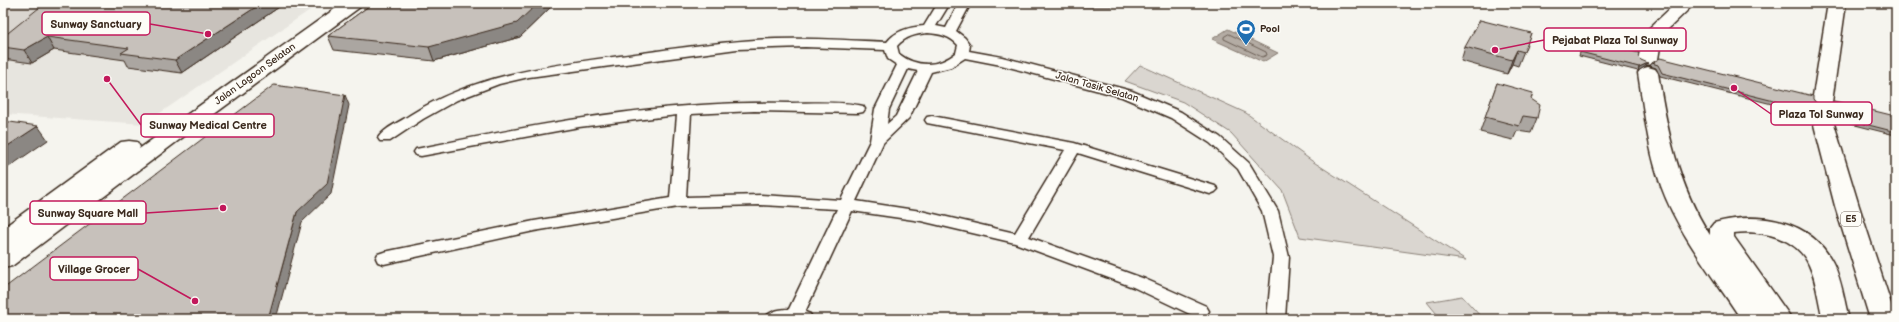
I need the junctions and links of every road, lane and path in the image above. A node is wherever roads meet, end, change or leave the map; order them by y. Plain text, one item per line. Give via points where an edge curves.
1 (332, 3) edge
2 (354, 3) edge
3 (944, 3) edge
4 (965, 3) edge
5 (1686, 3) edge
6 (1837, 3) edge
7 (928, 29) junction
8 (949, 33) junction
9 (891, 46) junction
10 (962, 54) junction
11 (904, 64) junction
12 (926, 68) junction
13 (858, 109) dead end
14 (684, 111) junction
15 (932, 120) dead end
16 (385, 138) dead end
17 (877, 141) junction
18 (1074, 147) junction
19 (421, 152) dead end
20 (1210, 189) dead end
21 (678, 202) junction
22 (847, 205) junction
23 (1019, 239) junction
24 (3, 240) edge
25 (384, 258) dead end
26 (3, 260) edge
27 (1200, 311) dead end
28 (799, 317) edge
29 (773, 319) edge
30 (1276, 319) edge
31 (1755, 319) edge
32 (1779, 319) edge
33 (1836, 319) edge
34 (1883, 319) edge

1 - 24 main road, Jalan Lagoon Selatan via 87,177
2 - 26 main road, Jalan Lagoon Selatan
3 - 7 street
4 - 8 street
5 - 31 main road via 1653,33 1648,66 1659,140 1666,168 1697,235
6 - 34 main road, E5 via 1822,110 1847,206
7 - 8 street
7 - 9 street via 900,36
8 - 10 street via 961,40 965,50
9 - 11 street via 893,56
9 - 16 street via 826,42 733,45 566,67 497,80 476,87 422,112
10 - 12 street via 949,64
10 - 30 street, Jalan Tasik Selatan via 1009,63 1127,94 1176,115 1215,140 1244,166 1270,211 1281,256
11 - 12 street
11 - 17 street via 882,109
12 - 17 street via 902,118
13 - 14 street via 738,107
14 - 19 street via 633,115 546,128
14 - 21 street
15 - 18 street
17 - 22 street
18 - 20 street
18 - 23 street
21 - 22 street via 761,200
21 - 25 street via 534,226
22 - 23 street via 921,216
22 - 28 street
23 - 27 street via 1140,283
28 - 29 street via 786,315
32 - 33 main road via 1722,238 1722,228 1752,224 1772,227 1807,243 1821,262

